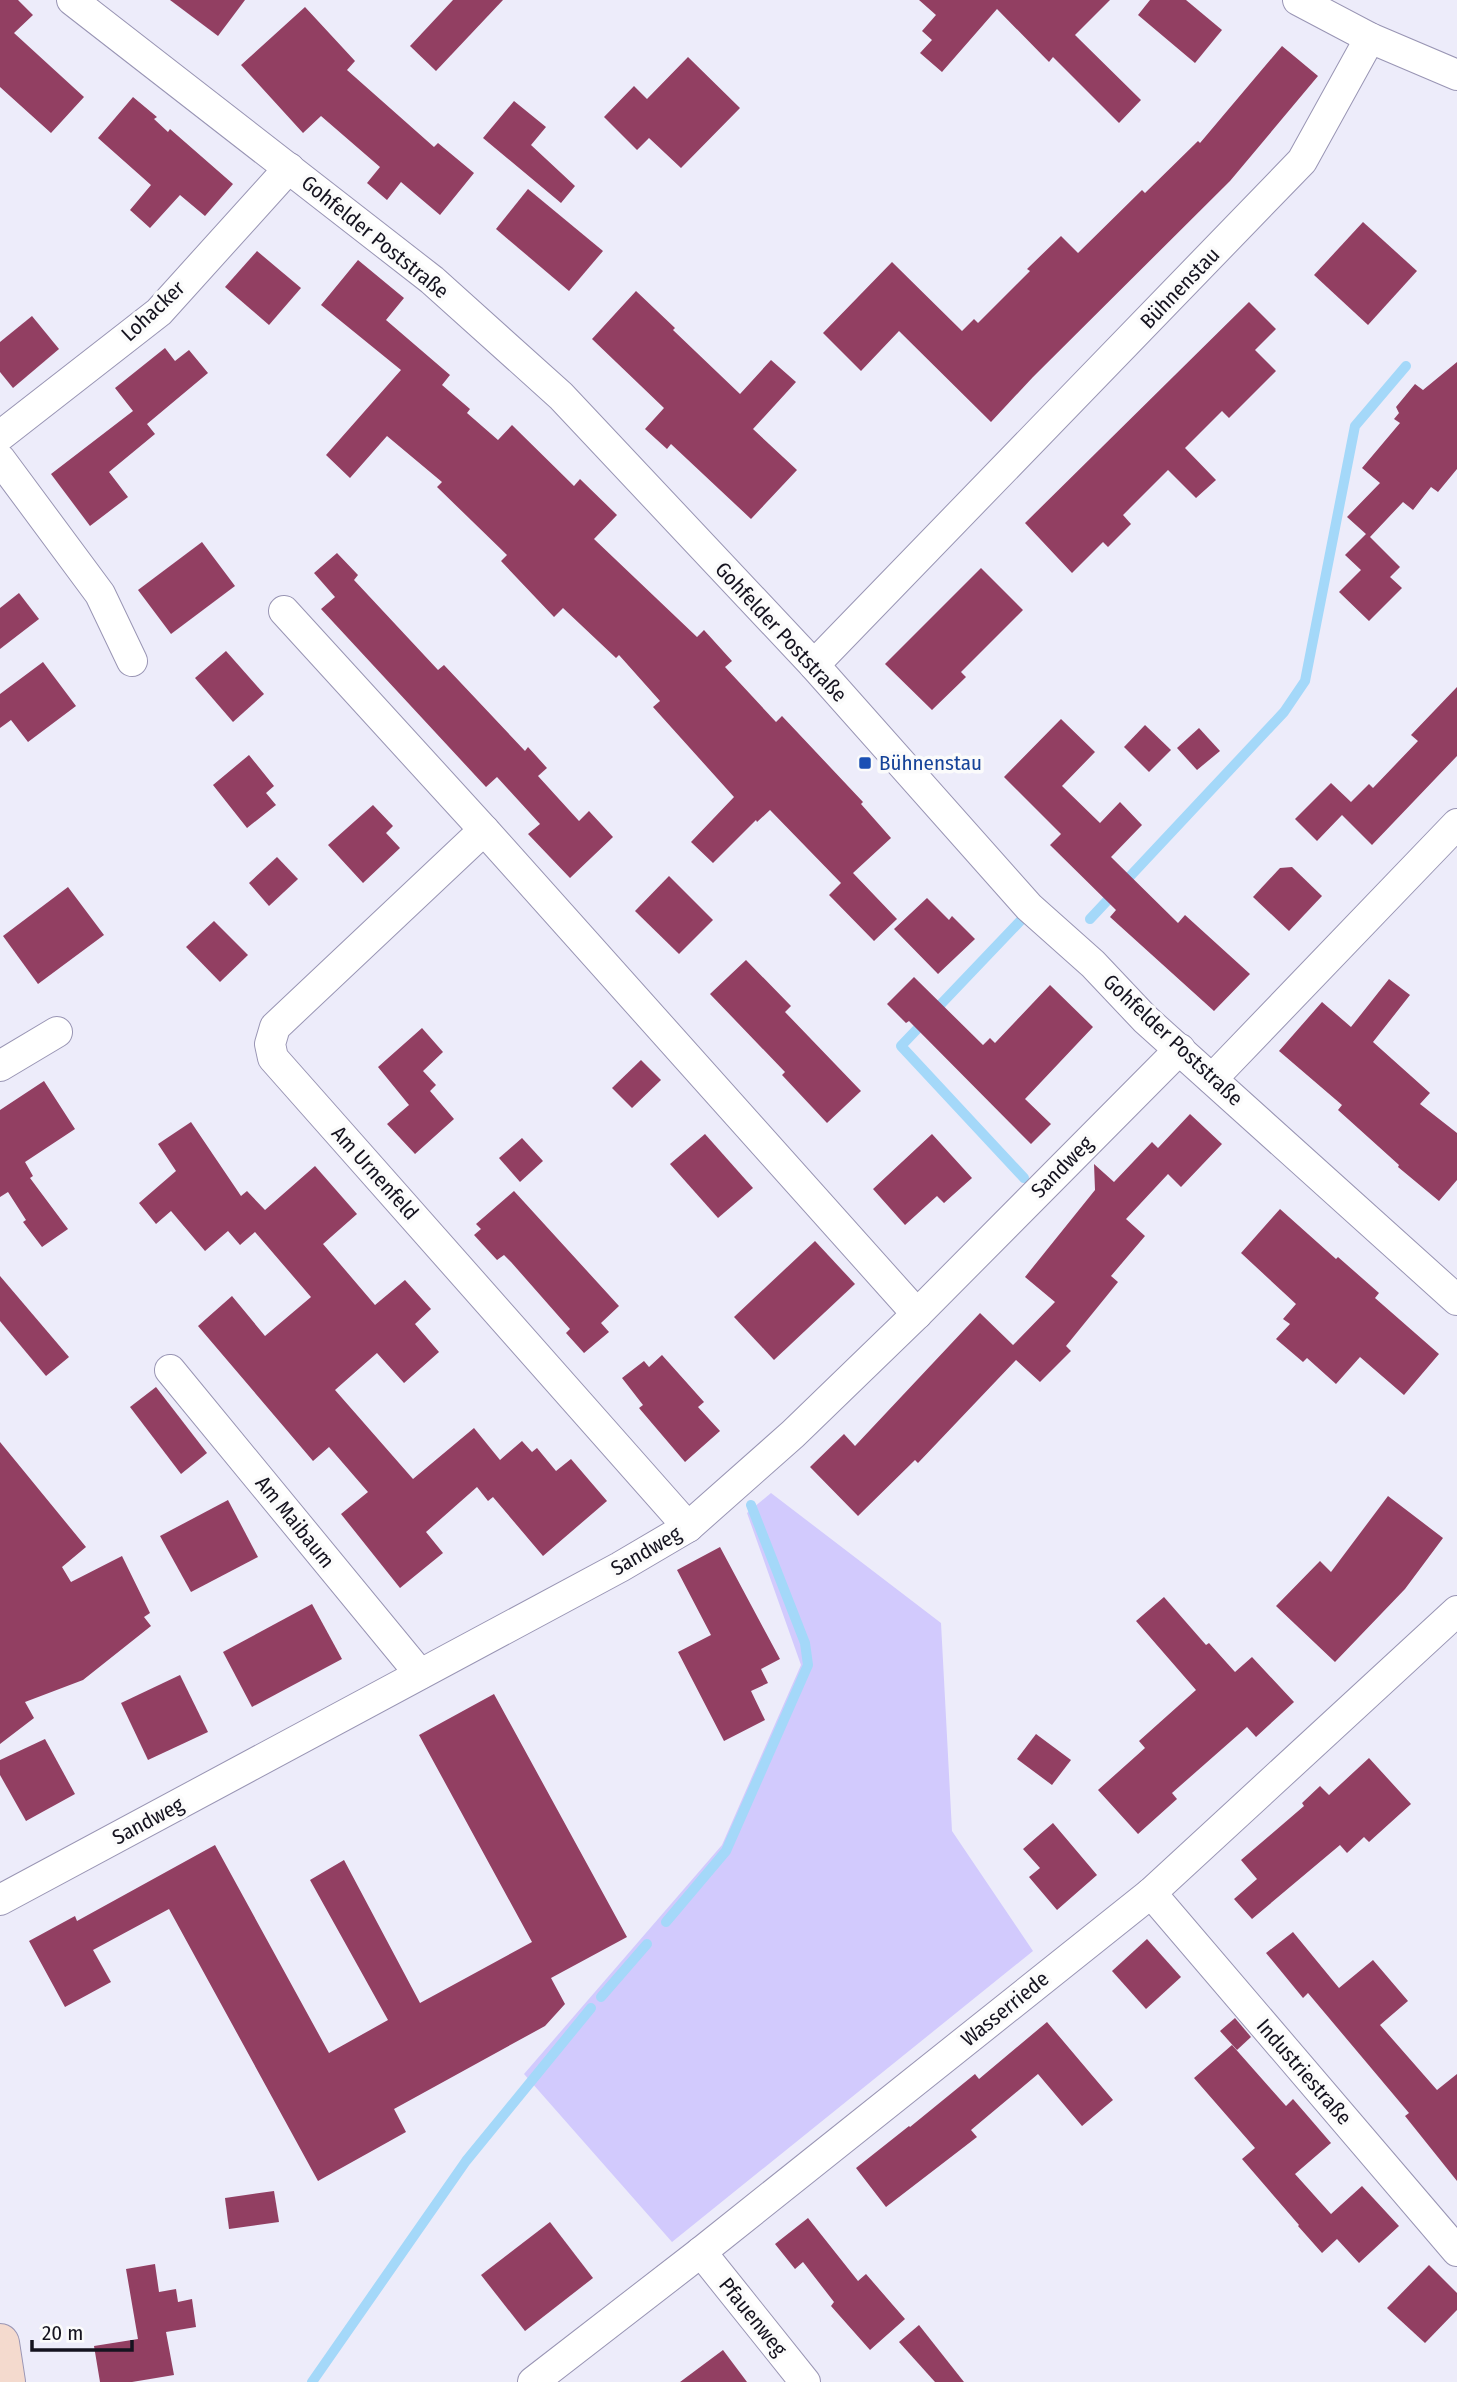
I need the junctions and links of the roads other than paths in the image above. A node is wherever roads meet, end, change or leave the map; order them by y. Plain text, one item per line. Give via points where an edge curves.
1 (72, 0) edge
2 (1297, 0) edge
3 (1370, 38) junction
4 (1457, 75) edge
5 (289, 168) junction
6 (0, 436) edge
7 (0, 460) edge
8 (284, 611) dead end
9 (132, 661) dead end
10 (814, 665) junction
11 (1457, 824) edge
12 (484, 830) junction
13 (57, 1032) dead end
14 (1180, 1049) junction
15 (0, 1066) edge
16 (1212, 1079) junction
17 (1457, 1300) edge
18 (917, 1314) junction
19 (170, 1370) dead end
20 (688, 1527) junction
21 (1457, 1611) edge
22 (420, 1674) junction
23 (1151, 1893) junction
24 (0, 1900) edge
25 (1457, 2251) edge
26 (701, 2252) junction
27 (0, 2343) edge
28 (6, 2382) edge
29 (533, 2382) edge
30 (806, 2382) edge

1 - 5 street, Gohfelder Poststraße
2 - 3 street
3 - 4 street
3 - 10 street, Bühnenstau via 1302,162
5 - 6 street, Lohacker via 159,312
5 - 10 street, Gohfelder Poststraße via 432,279 561,396
7 - 9 street via 100,594
8 - 12 street
10 - 14 street, Gohfelder Poststraße via 1029,907
11 - 16 street
12 - 18 street
12 - 20 street, Am Urnenfeld via 275,1027 270,1044 273,1058
13 - 15 street
14 - 16 street, Gohfelder Poststraße
14 - 18 street, Sandweg
16 - 17 street, Gohfelder Poststraße
18 - 20 street, Sandweg
19 - 22 street, Am Maibaum
20 - 22 street, Sandweg
21 - 23 street, Wasserriede
22 - 24 street, Sandweg
23 - 25 street, Industriestraße
23 - 26 street, Wasserriede
26 - 29 street, Wasserriede
26 - 30 street, Pfauenweg
27 - 28 main road

